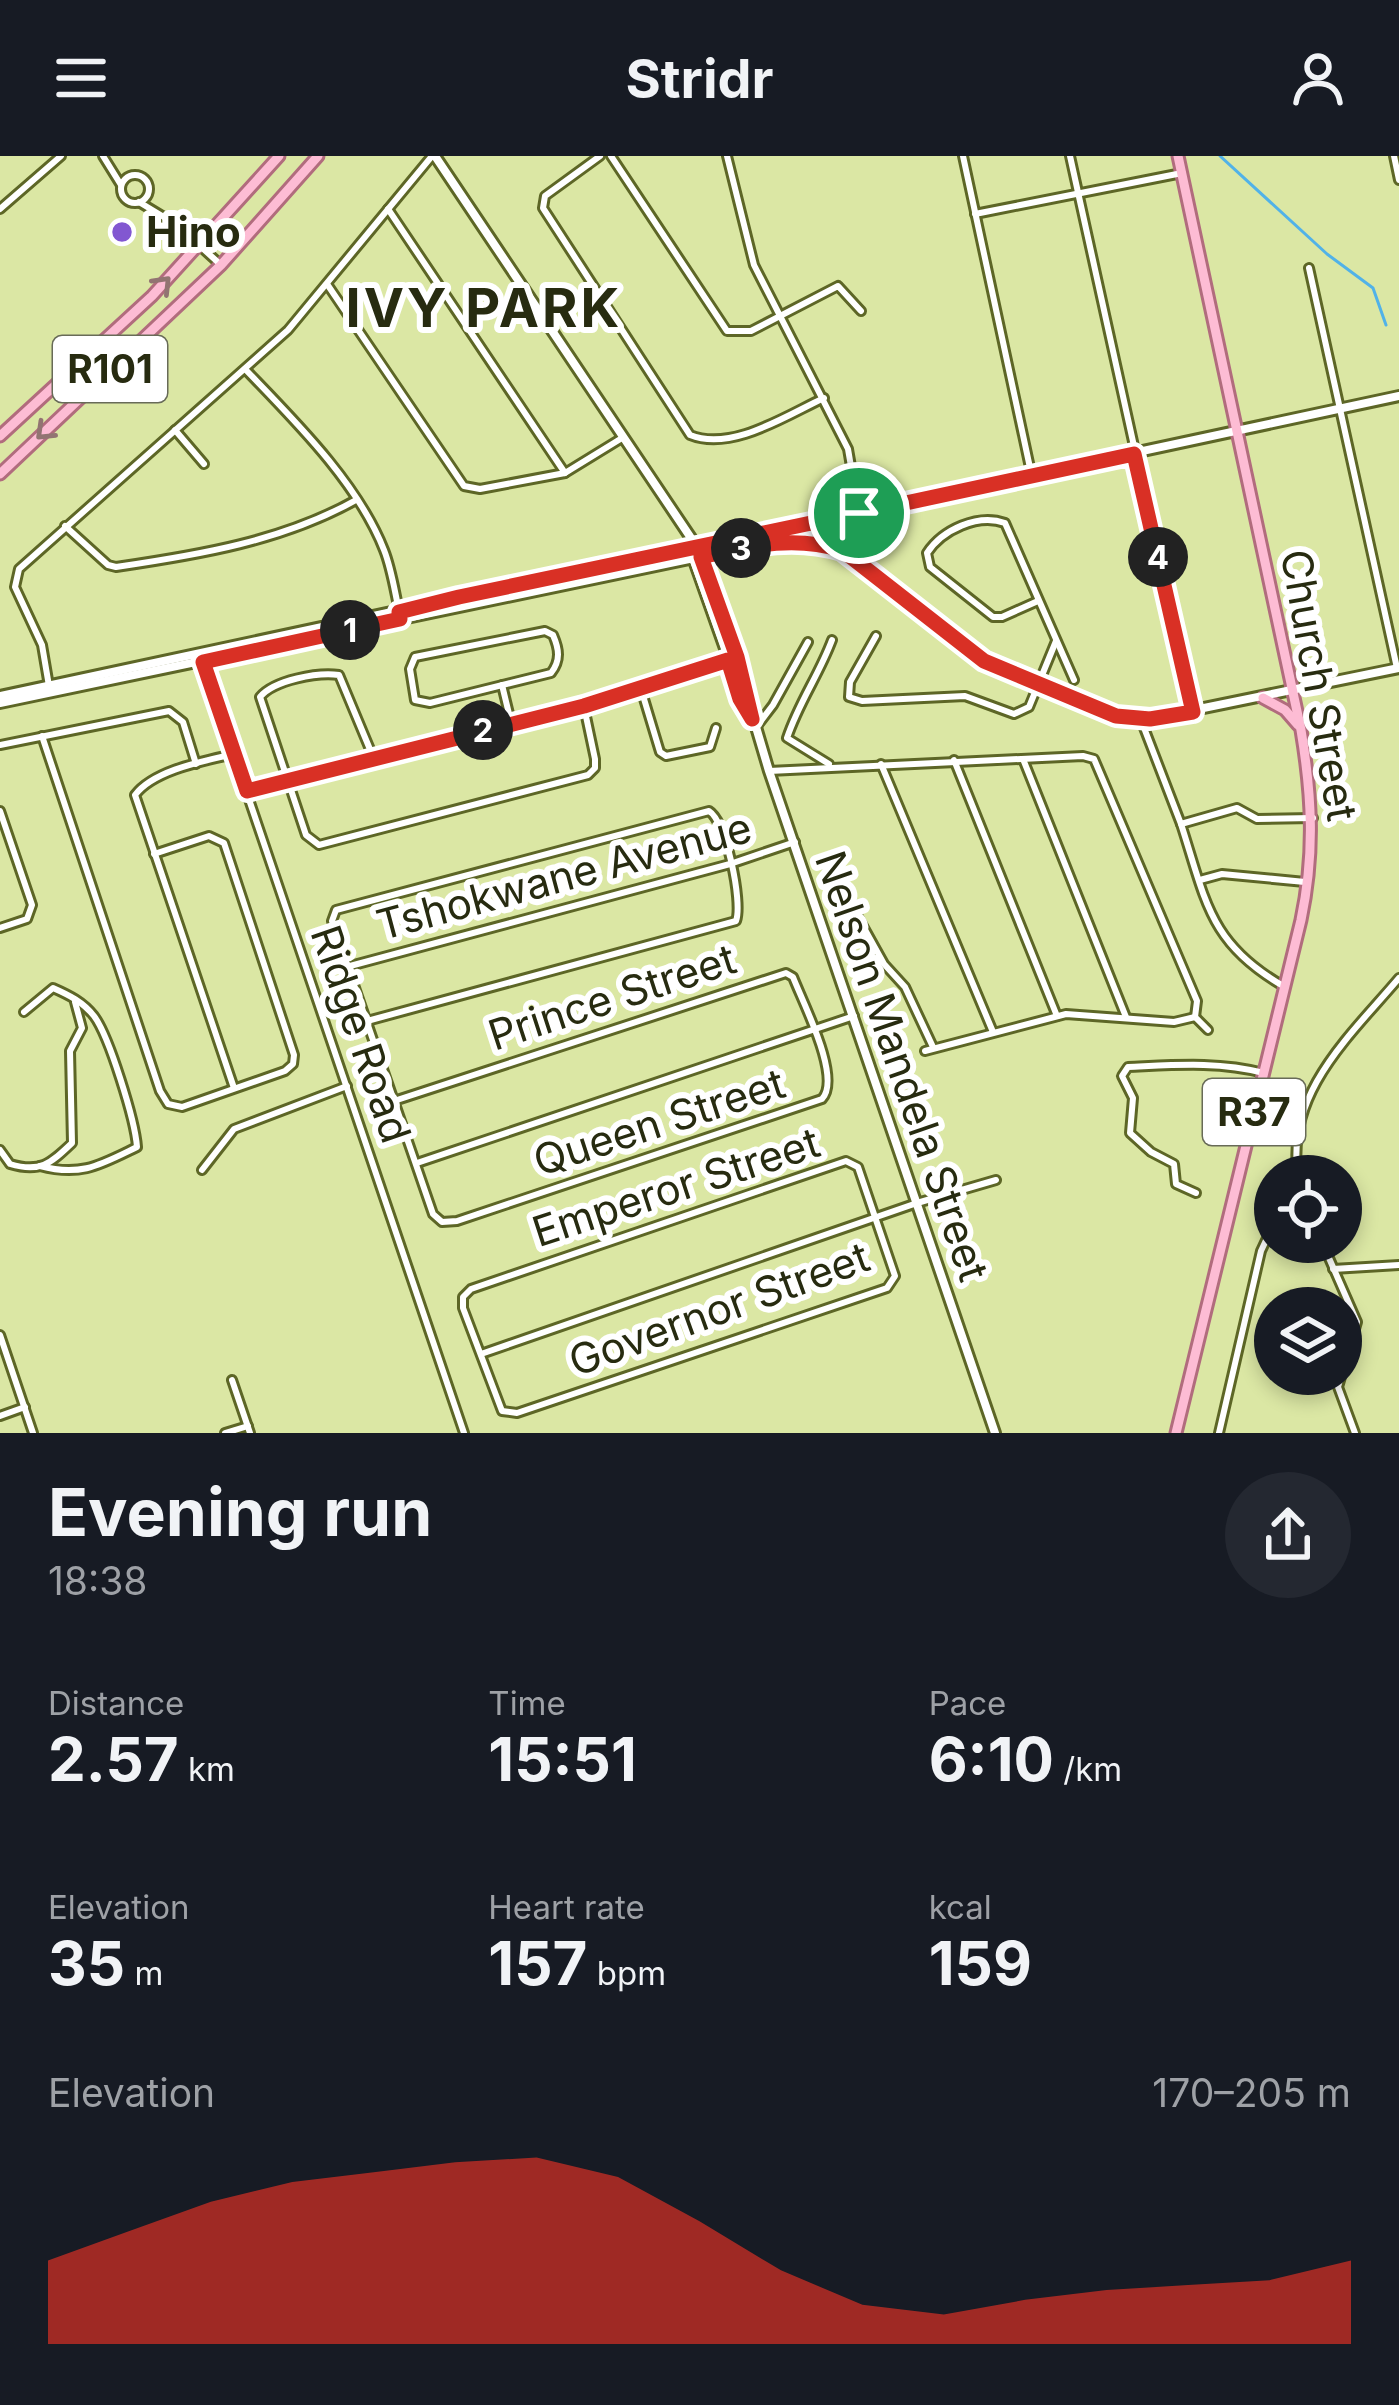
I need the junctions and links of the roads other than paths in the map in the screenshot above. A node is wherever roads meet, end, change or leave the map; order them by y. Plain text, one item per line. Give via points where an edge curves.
1 (61, 156) edge
2 (103, 156) edge
3 (279, 156) edge
4 (318, 156) edge
5 (600, 156) edge
6 (611, 156) edge
7 (727, 156) edge
8 (963, 156) edge
9 (1070, 156) edge
10 (1178, 156) edge
11 (1394, 156) edge
12 (438, 157) edge
13 (112, 166) junction
14 (1182, 173) junction
15 (130, 176) junction
16 (1399, 180) edge
17 (122, 185) junction
18 (148, 192) junction
19 (1078, 193) junction
20 (139, 202) junction
21 (388, 208) junction
22 (0, 209) edge
23 (161, 213) junction
24 (975, 214) junction
25 (177, 225) junction
26 (215, 230) junction
27 (201, 245) junction
28 (221, 265) junction
29 (1309, 268) dead end
30 (327, 284) junction
31 (861, 311) dead end
32 (779, 316) junction
33 (245, 369) junction
34 (1399, 396) edge
35 (824, 398) junction
36 (1338, 409) junction
37 (175, 430) junction
38 (1238, 433) junction
39 (0, 436) edge
40 (622, 437) junction
41 (1134, 454) junction
42 (204, 464) dead end
43 (566, 473) junction
44 (0, 474) edge
45 (1031, 477) junction
46 (356, 500) junction
47 (859, 513) junction
48 (65, 526) junction
49 (842, 550) junction
50 (695, 553) junction
51 (1038, 601) junction
52 (400, 615) junction
53 (876, 636) dead end
54 (832, 640) dead end
55 (1056, 641) junction
56 (808, 642) dead end
57 (201, 658) junction
58 (732, 659) junction
59 (1398, 668) edge
60 (1074, 680) dead end
61 (502, 685) junction
62 (1039, 685) junction
63 (49, 686) junction
64 (641, 689) junction
65 (1293, 692) junction
66 (1263, 698) junction
67 (0, 699) edge
68 (584, 706) junction
69 (1193, 712) junction
70 (1141, 720) junction
71 (511, 722) junction
72 (753, 724) junction
73 (716, 728) dead end
74 (1301, 730) junction
75 (42, 736) junction
76 (0, 746) edge
77 (234, 754) junction
78 (1023, 758) junction
79 (374, 759) junction
80 (954, 760) junction
81 (196, 764) junction
82 (880, 764) junction
83 (832, 766) junction
84 (769, 771) junction
85 (287, 782) junction
86 (247, 791) junction
87 (0, 811) edge
88 (1313, 818) junction
89 (1181, 824) junction
90 (795, 842) junction
91 (154, 854) junction
92 (730, 864) junction
93 (1200, 880) junction
94 (1309, 883) junction
95 (854, 910) dead end
96 (0, 928) edge
97 (350, 966) junction
98 (1399, 978) edge
99 (1285, 987) junction
100 (74, 997) junction
101 (24, 1012) dead end
102 (854, 1016) junction
103 (1057, 1016) junction
104 (1126, 1017) junction
105 (1195, 1017) junction
106 (367, 1021) junction
107 (814, 1029) junction
108 (1208, 1030) dead end
109 (993, 1032) junction
110 (1264, 1073) junction
111 (347, 1086) junction
112 (234, 1088) junction
113 (397, 1100) junction
114 (0, 1150) edge
115 (1296, 1155) edge
116 (417, 1163) junction
117 (40, 1166) junction
118 (202, 1170) dead end
119 (996, 1180) dead end
120 (1196, 1193) dead end
121 (916, 1203) junction
122 (878, 1219) junction
123 (1258, 1263) edge
124 (1331, 1263) edge
125 (1399, 1265) edge
126 (1334, 1269) junction
127 (0, 1335) edge
128 (481, 1354) junction
129 (232, 1380) dead end
130 (25, 1407) junction
131 (0, 1416) edge
132 (249, 1429) edge
133 (33, 1433) edge
134 (225, 1433) edge
135 (464, 1433) edge
136 (995, 1433) edge
137 (1176, 1433) edge
138 (1219, 1433) edge
139 (1354, 1433) edge

1 - 22 street
2 - 13 street
3 - 26 main road, R101
4 - 28 main road, R101
5 - 35 street via 545,196 543,208 690,435 711,440 756,430
6 - 32 street via 722,327 746,333
7 - 32 street via 754,265
8 - 24 street
9 - 19 street
10 - 14 main road, Church Street / R37
11 - 16 street
12 - 21 street
12 - 40 street, Nelson Mandela Street
13 - 15 street
13 - 17 street
14 - 19 street
14 - 38 main road, Church Street / R37
15 - 17 street
15 - 18 street via 144,179
17 - 20 street via 126,199
18 - 20 street
18 - 23 street
19 - 24 street
19 - 41 street
20 - 23 street
21 - 30 street
21 - 43 street
23 - 25 street
24 - 45 street
25 - 26 main road
25 - 27 street
26 - 27 main road, R101
27 - 28 street
39 -> 27 main road, R101
28 -> 44 main road, R101
29 - 36 street
30 - 33 street
30 - 43 street via 464,486
31 - 32 street via 838,286
32 - 35 street
33 - 37 street
33 - 46 street
34 - 36 street
35 - 47 street via 848,449
36 - 38 street
36 - 59 street
37 - 42 street
37 - 48 street
38 - 41 street
38 - 65 main road, Church Street / R37
40 - 43 street
40 - 50 street, Nelson Mandela Street
41 - 45 street
41 - 69 street
45 - 47 street
46 - 48 street via 279,535 116,567
46 - 52 street via 385,551
47 - 49 street
47 - 50 street
48 - 63 street via 14,582 42,645
49 - 50 street via 775,541
49 - 62 street via 960,645
50 - 52 street
50 - 58 street, Nelson Mandela Street
51 - 51 street via 1000,520 944,531 927,553 930,567 993,617
51 - 55 street
52 - 57 street
53 - 62 street via 848,687 855,700 965,696 1020,714
54 - 83 street via 787,738
55 - 60 street
55 - 62 street
56 - 72 street via 773,705
57 - 63 street
57 - 67 street
57 - 77 street, Ridge Road
58 - 64 street
58 - 72 street, Nelson Mandela Street
59 - 65 street
61 - 61 street via 420,702 410,664 553,635 559,659 551,673
61 - 71 street
62 - 70 street
63 - 67 street
64 - 68 street
64 - 73 street via 663,755 710,747
65 - 66 street
65 - 74 main road, Church Street / R37
66 - 69 street
66 - 74 main road
68 - 71 street
68 - 85 street via 595,759 588,775 328,844 308,840
69 - 70 street
70 - 89 street
71 - 79 street
72 - 84 street, Nelson Mandela Street
74 - 88 main road, Church Street / R37
75 - 76 street
75 - 81 street via 169,711 183,722
75 - 112 street via 160,1091 182,1107
77 - 81 street
77 - 86 street, Ridge Road
78 - 80 street
78 - 104 street
78 - 105 street via 1089,757 1098,764 1197,1000
79 - 85 street
79 - 85 street via 344,677 271,687 260,702
80 - 82 street
80 - 103 street
81 - 91 street via 135,795
82 - 83 street
82 - 109 street
83 - 84 street
84 - 90 street, Nelson Mandela Street
85 - 86 street
86 - 111 street, Ridge Road
87 - 96 street via 32,905 27,920
88 - 89 street via 1257,819 1237,808
88 - 94 main road, Church Street / R37
89 - 93 street
90 - 92 street, Tshokwane Avenue
90 - 102 street, Nelson Mandela Street
91 - 112 street
91 - 112 street via 209,836 224,843 294,1060
92 - 97 street, Tshokwane Avenue
92 - 97 street via 720,820 701,811 347,904 333,916
92 - 106 street via 739,912 728,925
93 - 94 street via 1222,874
93 - 99 street via 1214,926 1254,970
94 - 99 main road, Church Street / R37
95 - 109 street via 905,987 929,1049
97 - 106 street
98 - 115 street via 1305,1101
99 - 110 main road, Church Street / R37
100 - 101 street via 53,988
100 - 117 street via 82,1028 70,1051 75,1130 72,1143
100 - 117 street via 96,1018 137,1147 69,1173
102 - 107 street
102 - 121 street, Nelson Mandela Street
103 - 104 street
103 - 109 street
104 - 105 street
105 - 108 street
106 - 113 street
107 - 113 street, Prince Street via 793,977 778,974
107 - 116 street
107 - 116 street, Queen Street via 830,1080 822,1099 457,1221 433,1214
110 - 120 street via 1196,1064 1128,1067 1122,1076 1133,1098 1130,1133 1174,1164 1176,1184
110 - 137 main road, Church Street / R37
111 - 118 street via 234,1129
111 - 135 street, Ridge Road
113 - 116 street
114 - 117 street via 10,1164
119 - 121 street
121 - 122 street
121 - 136 street, Nelson Mandela Street
122 - 128 street
122 - 128 street, Emperor Street via 858,1167 846,1162 477,1285 463,1298
122 - 128 street, Governor Street via 895,1276 887,1288 518,1413 499,1406
123 - 138 street
124 - 126 street
125 - 126 street
126 - 139 street via 1357,1322 1338,1387
127 - 130 street
129 - 132 street
130 - 131 street
130 - 133 street
132 - 134 street

